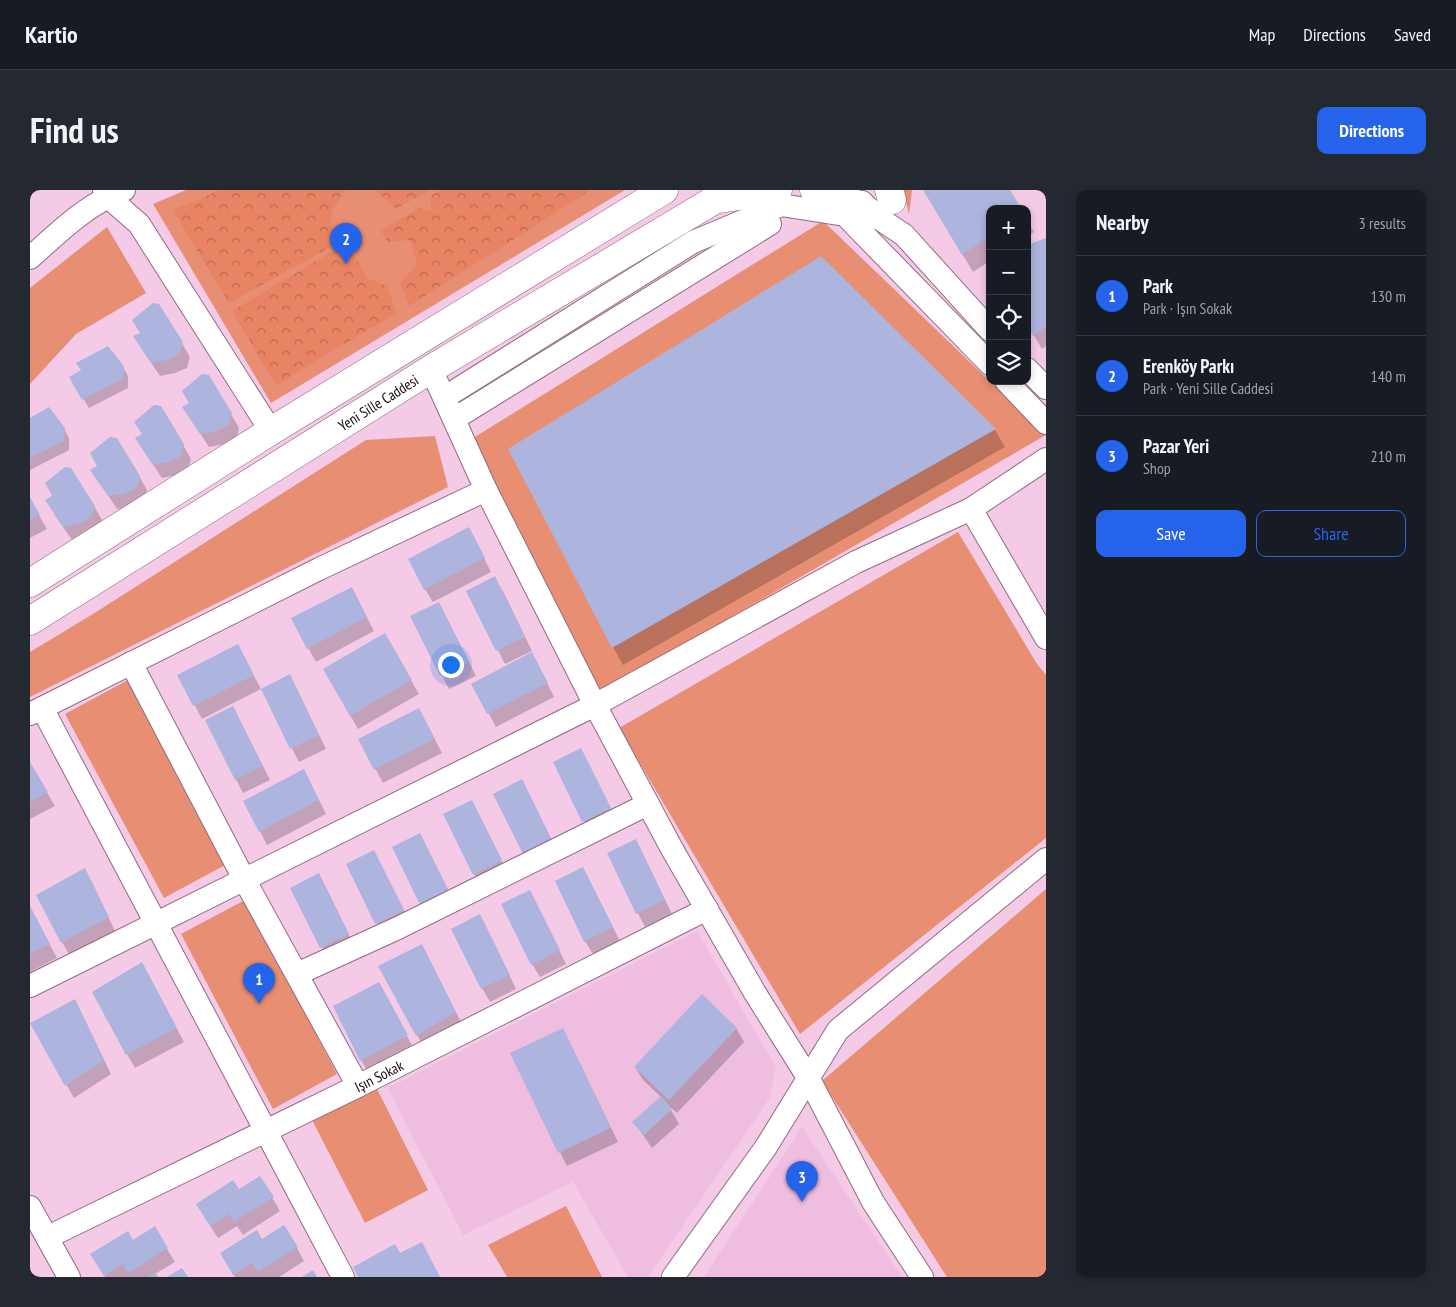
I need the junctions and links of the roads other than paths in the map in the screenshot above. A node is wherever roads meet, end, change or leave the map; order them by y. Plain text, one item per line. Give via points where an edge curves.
1 (647, 190) edge
2 (664, 190) edge
3 (778, 190) edge
4 (814, 190) edge
5 (852, 190) edge
6 (111, 192) edge
7 (722, 195) edge
8 (884, 199) edge
9 (770, 224) dead end
10 (30, 258) edge
11 (986, 326) edge
12 (986, 360) edge
13 (432, 369) junction
14 (1031, 373) edge
15 (1010, 385) edge
16 (1046, 388) edge
17 (450, 394) dead end
18 (454, 420) junction
19 (1046, 423) edge
20 (275, 426) junction
21 (1046, 459) edge
22 (486, 490) junction
23 (971, 509) junction
24 (30, 584) edge
25 (30, 621) edge
26 (1046, 638) edge
27 (130, 663) junction
28 (595, 705) junction
29 (36, 711) edge
30 (648, 804) junction
31 (1046, 859) edge
32 (244, 879) junction
33 (707, 909) junction
34 (155, 924) junction
35 (297, 974) junction
36 (30, 986) edge
37 (809, 1079) junction
38 (358, 1086) junction
39 (265, 1131) junction
40 (30, 1207) edge
41 (48, 1237) junction
42 (69, 1277) edge
43 (342, 1277) edge
44 (672, 1277) edge
45 (922, 1277) edge

1 - 20 street
2 - 20 main road
3 - 7 main road
4 - 8 main road
5 - 8 street
6 - 10 street
6 - 20 street via 139,224
7 - 13 main road, Yeni Sille Caddesi
8 - 11 street via 904,234
9 - 18 street
12 - 17 street via 845,215 781,205 693,242
13 - 18 street
13 - 25 main road, Yeni Sille Caddesi
14 - 16 street
15 - 19 street
18 - 22 street
20 - 24 main road
21 - 23 street
22 - 27 street
22 - 28 street
23 - 26 street
23 - 28 street via 856,562
27 - 29 street
27 - 32 street
28 - 30 street
28 - 32 street
29 - 34 street
30 - 33 street
30 - 35 street via 398,928
31 - 37 street via 838,1030
32 - 34 street
32 - 35 street
33 - 37 street
33 - 38 street, Işın Sokak
34 - 36 street
34 - 39 street
35 - 38 street
37 - 44 street via 766,1147
37 - 45 street via 873,1202
38 - 39 street, Işın Sokak
39 - 41 street, Işın Sokak
39 - 43 street
40 - 41 street
41 - 42 street

